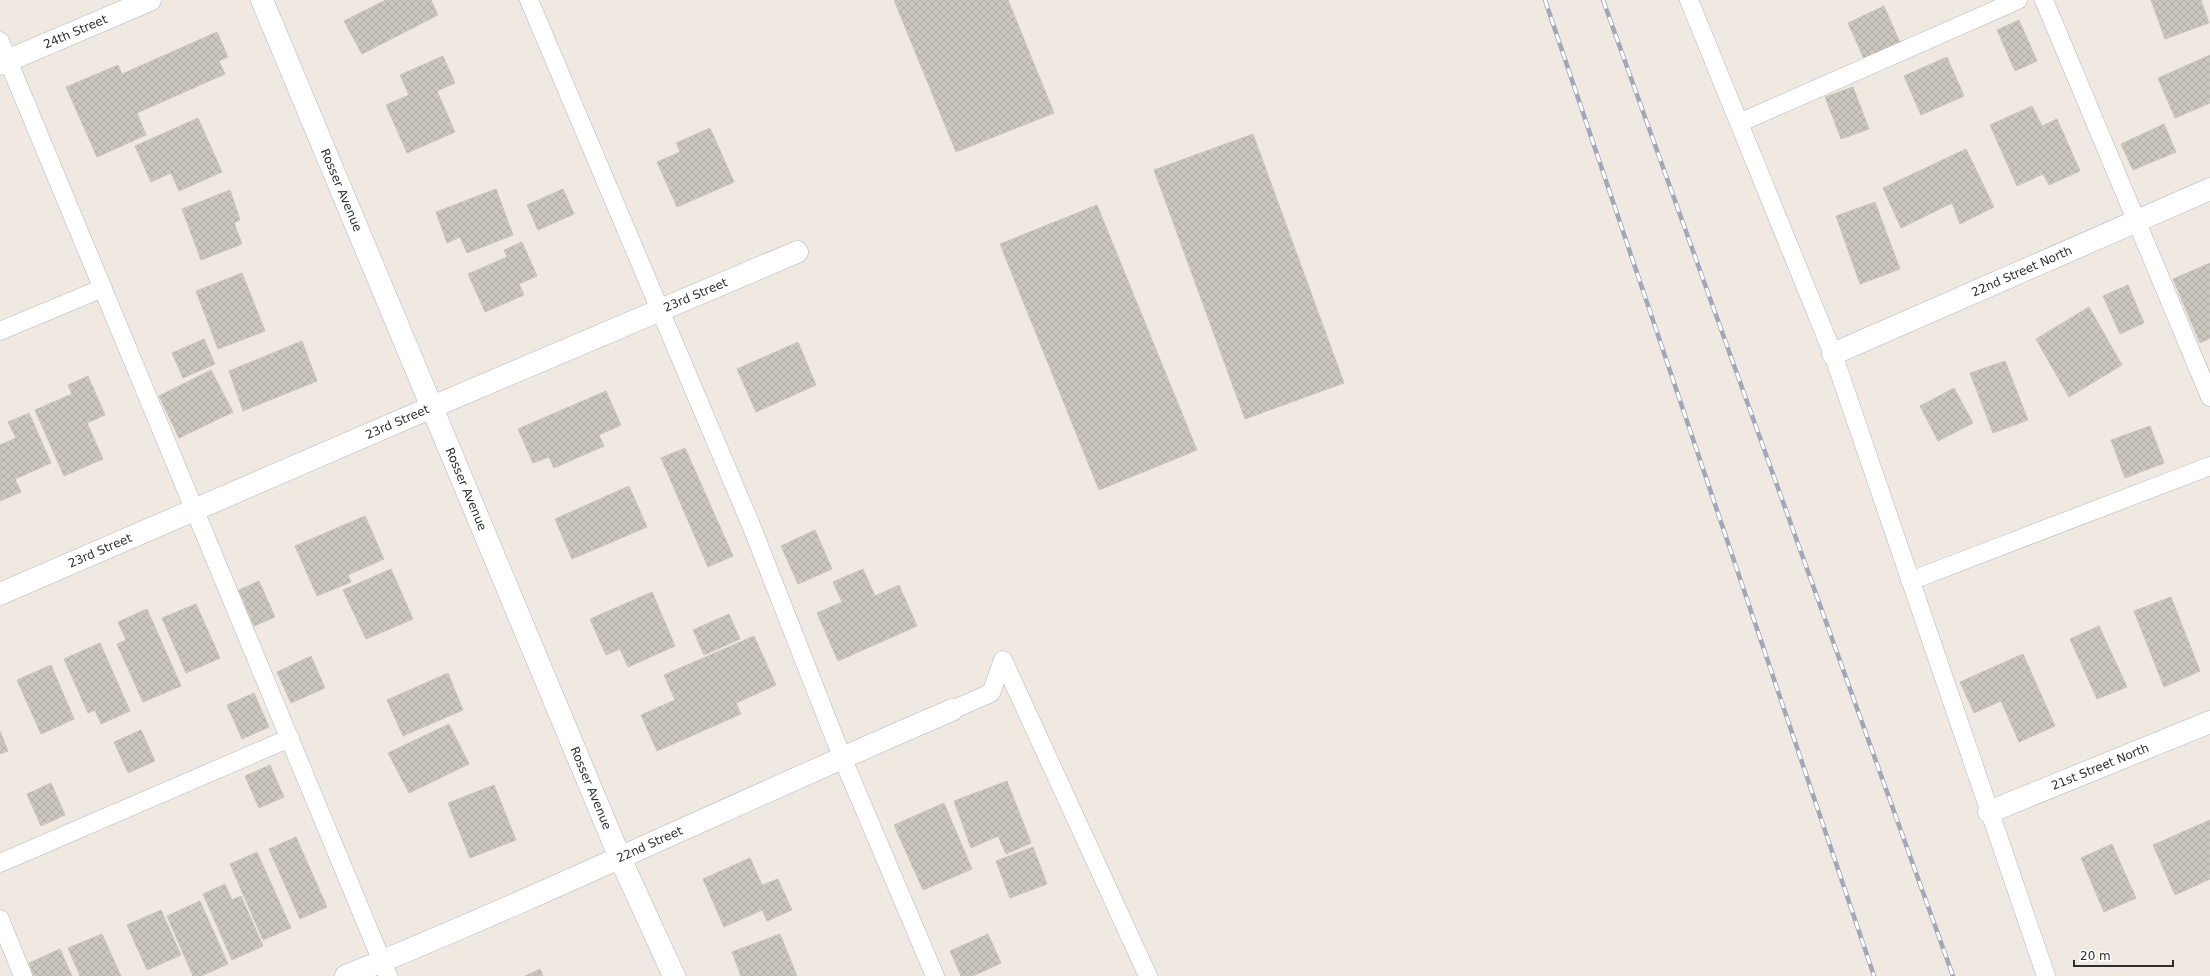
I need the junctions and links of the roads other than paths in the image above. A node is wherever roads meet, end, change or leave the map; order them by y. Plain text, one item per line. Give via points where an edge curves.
1 (150, 0) edge
2 (262, 0) edge
3 (529, 0) edge
4 (1689, 0) edge
5 (2018, 0) edge
6 (2044, 0) edge
7 (3, 55) edge
8 (1739, 124) junction
9 (2210, 189) edge
10 (2137, 222) junction
11 (797, 252) dead end
12 (103, 288) junction
13 (660, 311) junction
14 (0, 331) edge
15 (1833, 354) junction
16 (2210, 397) edge
17 (432, 407) junction
18 (2210, 466) edge
19 (195, 511) junction
20 (1910, 581) junction
21 (0, 594) edge
22 (952, 710) joint
23 (2210, 722) edge
24 (290, 738) junction
25 (842, 758) junction
26 (1990, 812) junction
27 (620, 858) junction
28 (0, 863) edge
29 (0, 919) edge
30 (385, 969) edge
31 (23, 976) edge
32 (346, 976) edge
33 (674, 976) edge
34 (935, 976) edge
35 (1148, 976) edge
36 (2046, 976) edge

1 - 7 street, 24th Street
2 - 17 street, Rosser Avenue
3 - 13 lane
4 - 8 lane
5 - 8 lane
6 - 10 lane
7 - 12 lane
8 - 15 lane
9 - 10 street, 22nd Street North
10 - 15 street, 22nd Street North
10 - 16 lane
11 - 13 street, 23rd Street
12 - 14 lane
12 - 19 lane
13 - 17 street, 23rd Street
13 - 25 lane via 751,525
15 - 20 lane
17 - 19 street, 23rd Street
17 - 27 street, Rosser Avenue
18 - 20 lane
19 - 21 street, 23rd Street
19 - 24 lane
20 - 26 lane
22 - 25 street, 22nd Street
22 - 35 lane via 991,693 1003,660
23 - 26 street, 21st Street North
24 - 28 lane
24 - 30 lane
25 - 27 street, 22nd Street
25 - 34 lane
26 - 36 lane
27 - 30 street, 22nd Street
27 - 33 street, Rosser Avenue
29 - 31 lane
30 - 32 street, 22nd Street

